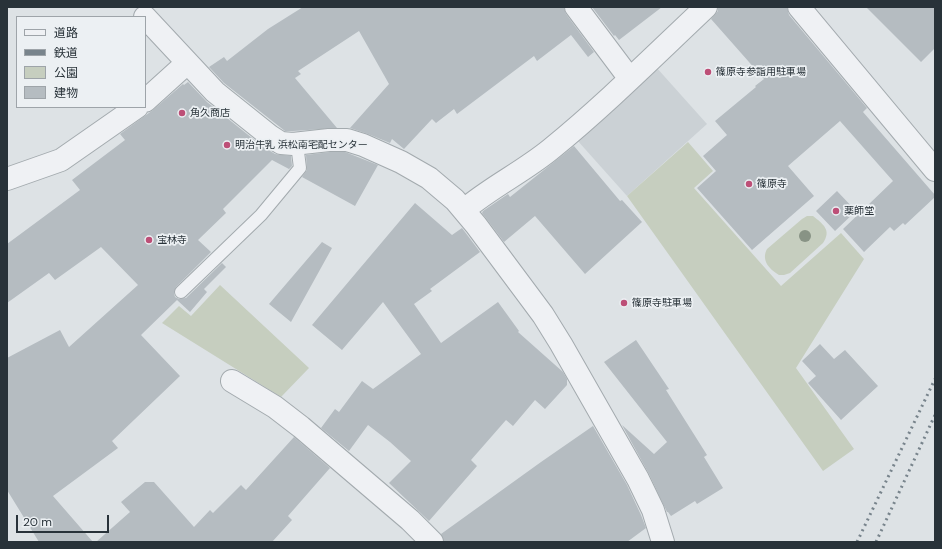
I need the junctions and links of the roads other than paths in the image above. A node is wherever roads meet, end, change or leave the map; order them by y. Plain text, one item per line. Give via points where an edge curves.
1 (136, 7) edge
2 (576, 7) edge
3 (706, 7) edge
4 (799, 7) edge
5 (144, 16) edge
6 (146, 18) edge
7 (187, 63) junction
8 (631, 78) junction
9 (146, 100) edge
10 (136, 108) edge
11 (297, 144) junction
12 (935, 170) edge
13 (7, 179) edge
14 (464, 210) junction
15 (181, 292) dead end
16 (232, 381) dead end
17 (432, 542) edge
18 (663, 542) edge

1 - 5 street
2 - 8 street
3 - 8 street
4 - 12 street
6 - 7 street
7 - 9 street
7 - 11 street via 215,92 270,136 281,143
8 - 14 street via 549,151 479,197
10 - 13 street via 61,160
11 - 14 street via 347,140 363,145 429,178
11 - 15 lane via 300,168 261,215
14 - 18 street via 543,315 561,344 638,479
16 - 17 street via 275,407 301,427 410,520

